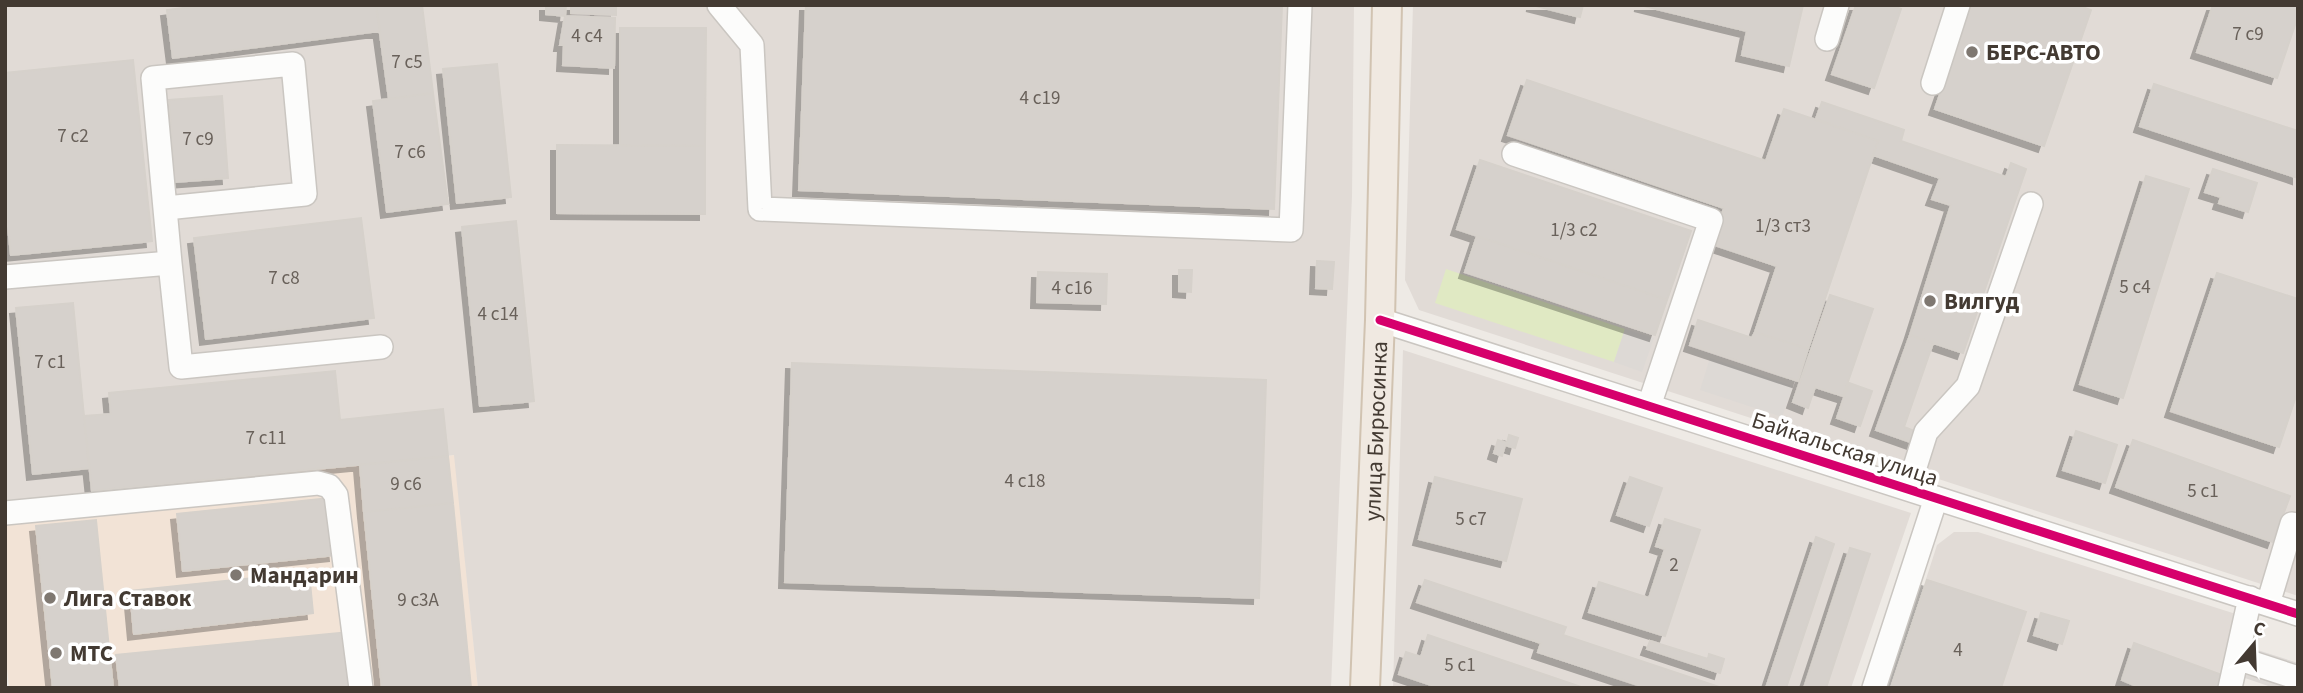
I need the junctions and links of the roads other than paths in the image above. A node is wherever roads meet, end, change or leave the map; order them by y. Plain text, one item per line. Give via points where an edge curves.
1 (719, 5) edge
2 (1300, 5) edge
3 (1387, 5) edge
4 (1837, 5) edge
5 (1958, 5) edge
6 (1827, 39) dead end
7 (1933, 83) dead end
8 (1514, 154) dead end
9 (2031, 204) dead end
10 (166, 208) junction
11 (170, 263) junction
12 (5, 277) edge
13 (1380, 320) junction
14 (381, 347) dead end
15 (1649, 406) junction
16 (1908, 489) junction
17 (1936, 498) junction
18 (5, 513) edge
19 (2292, 524) dead end
20 (2259, 601) junction
21 (2298, 614) edge
22 (2237, 658) junction
23 (2298, 678) edge
24 (362, 688) edge
25 (1365, 688) edge
26 (1874, 688) edge
27 (2230, 688) edge

1 - 2 street via 752,46 760,209 1291,230
3 - 13 main road, улица Бирюсинка
4 - 6 street
5 - 7 street
8 - 15 street via 1711,220
9 - 16 street via 1968,386 1926,432
10 - 10 street via 153,78 292,64 305,194
10 - 11 street
11 - 12 street
11 - 14 street via 181,366
13 - 15 street, Байкальская улица
13 - 25 main road, улица Бирюсинка
15 - 16 street, Байкальская улица
16 - 17 street, Байкальская улица
17 - 20 street, Байкальская улица
17 - 26 street
18 - 24 street via 318,483 329,486 336,495
19 - 20 street
20 - 21 street, Байкальская улица
20 - 22 street
22 - 23 street
22 - 27 street

